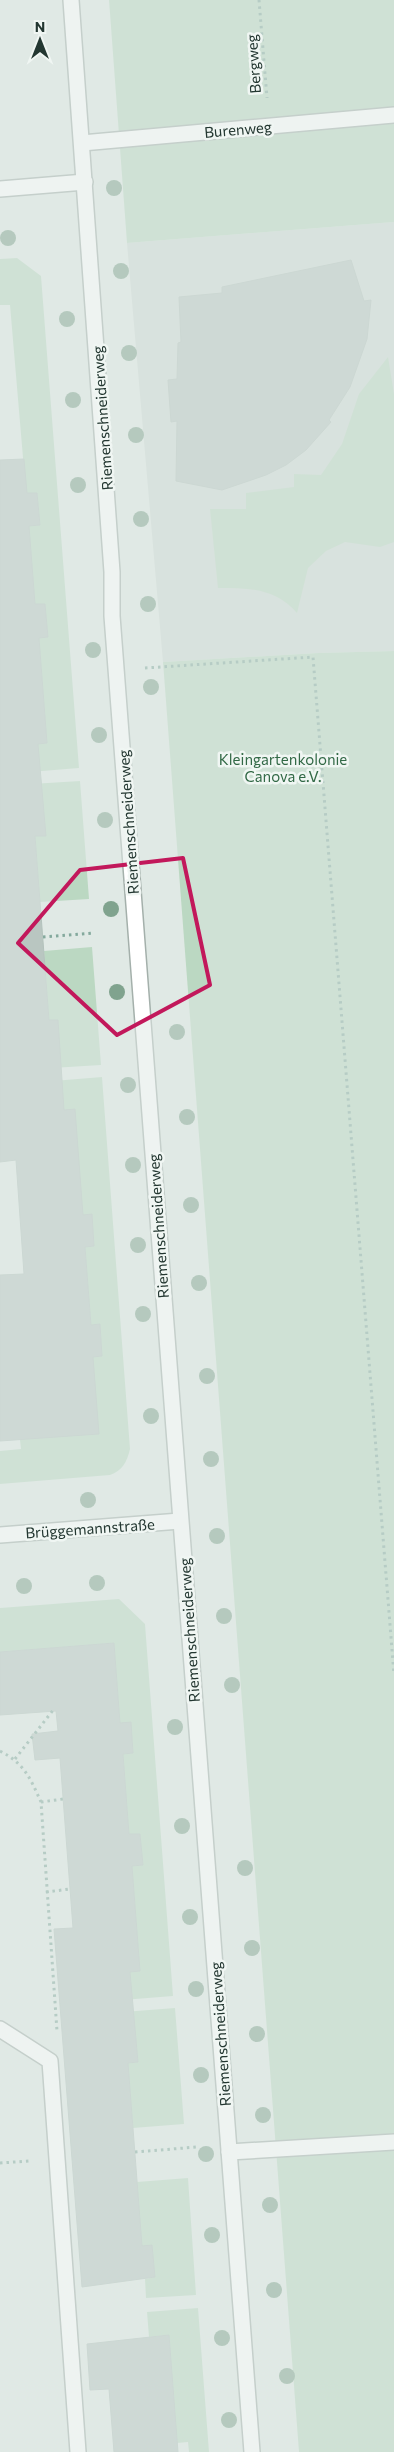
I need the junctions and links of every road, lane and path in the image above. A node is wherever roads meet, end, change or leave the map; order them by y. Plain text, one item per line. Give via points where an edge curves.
1 (71, 0) edge
2 (259, 0) edge
3 (394, 115) edge
4 (269, 126) junction
5 (82, 143) junction
6 (85, 182) junction
7 (0, 189) edge
8 (116, 670) junction
9 (94, 933) dead end
10 (43, 936) dead end
11 (180, 1521) junction
12 (0, 1536) edge
13 (394, 1675) edge
14 (54, 1709) dead end
15 (0, 1752) edge
16 (16, 1759) junction
17 (63, 1799) dead end
18 (41, 1802) junction
19 (70, 1889) dead end
20 (46, 1892) junction
21 (0, 2029) edge
22 (50, 2061) junction
23 (394, 2142) edge
24 (197, 2147) dead end
25 (135, 2152) dead end
26 (229, 2152) junction
27 (78, 2452) edge
28 (252, 2452) edge

1 - 5 street, Riemenschneiderweg
2 - 4 path, Bergweg
3 - 4 street, Burenweg
4 - 5 street, Burenweg
5 - 6 street, Riemenschneiderweg
6 - 7 street
6 - 8 street, Riemenschneiderweg
8 - 11 street, Riemenschneiderweg
8 - 13 path via 313,658
9 - 10 path
11 - 12 street, Brüggemannstraße
11 - 26 street, Riemenschneiderweg
14 - 16 path
15 - 16 path
16 - 18 path via 28,1774
17 - 18 path
18 - 20 path
19 - 20 path
20 - 22 path via 57,2033
21 - 22 street
22 - 27 street
23 - 26 street
24 - 25 path
26 - 28 street, Riemenschneiderweg

